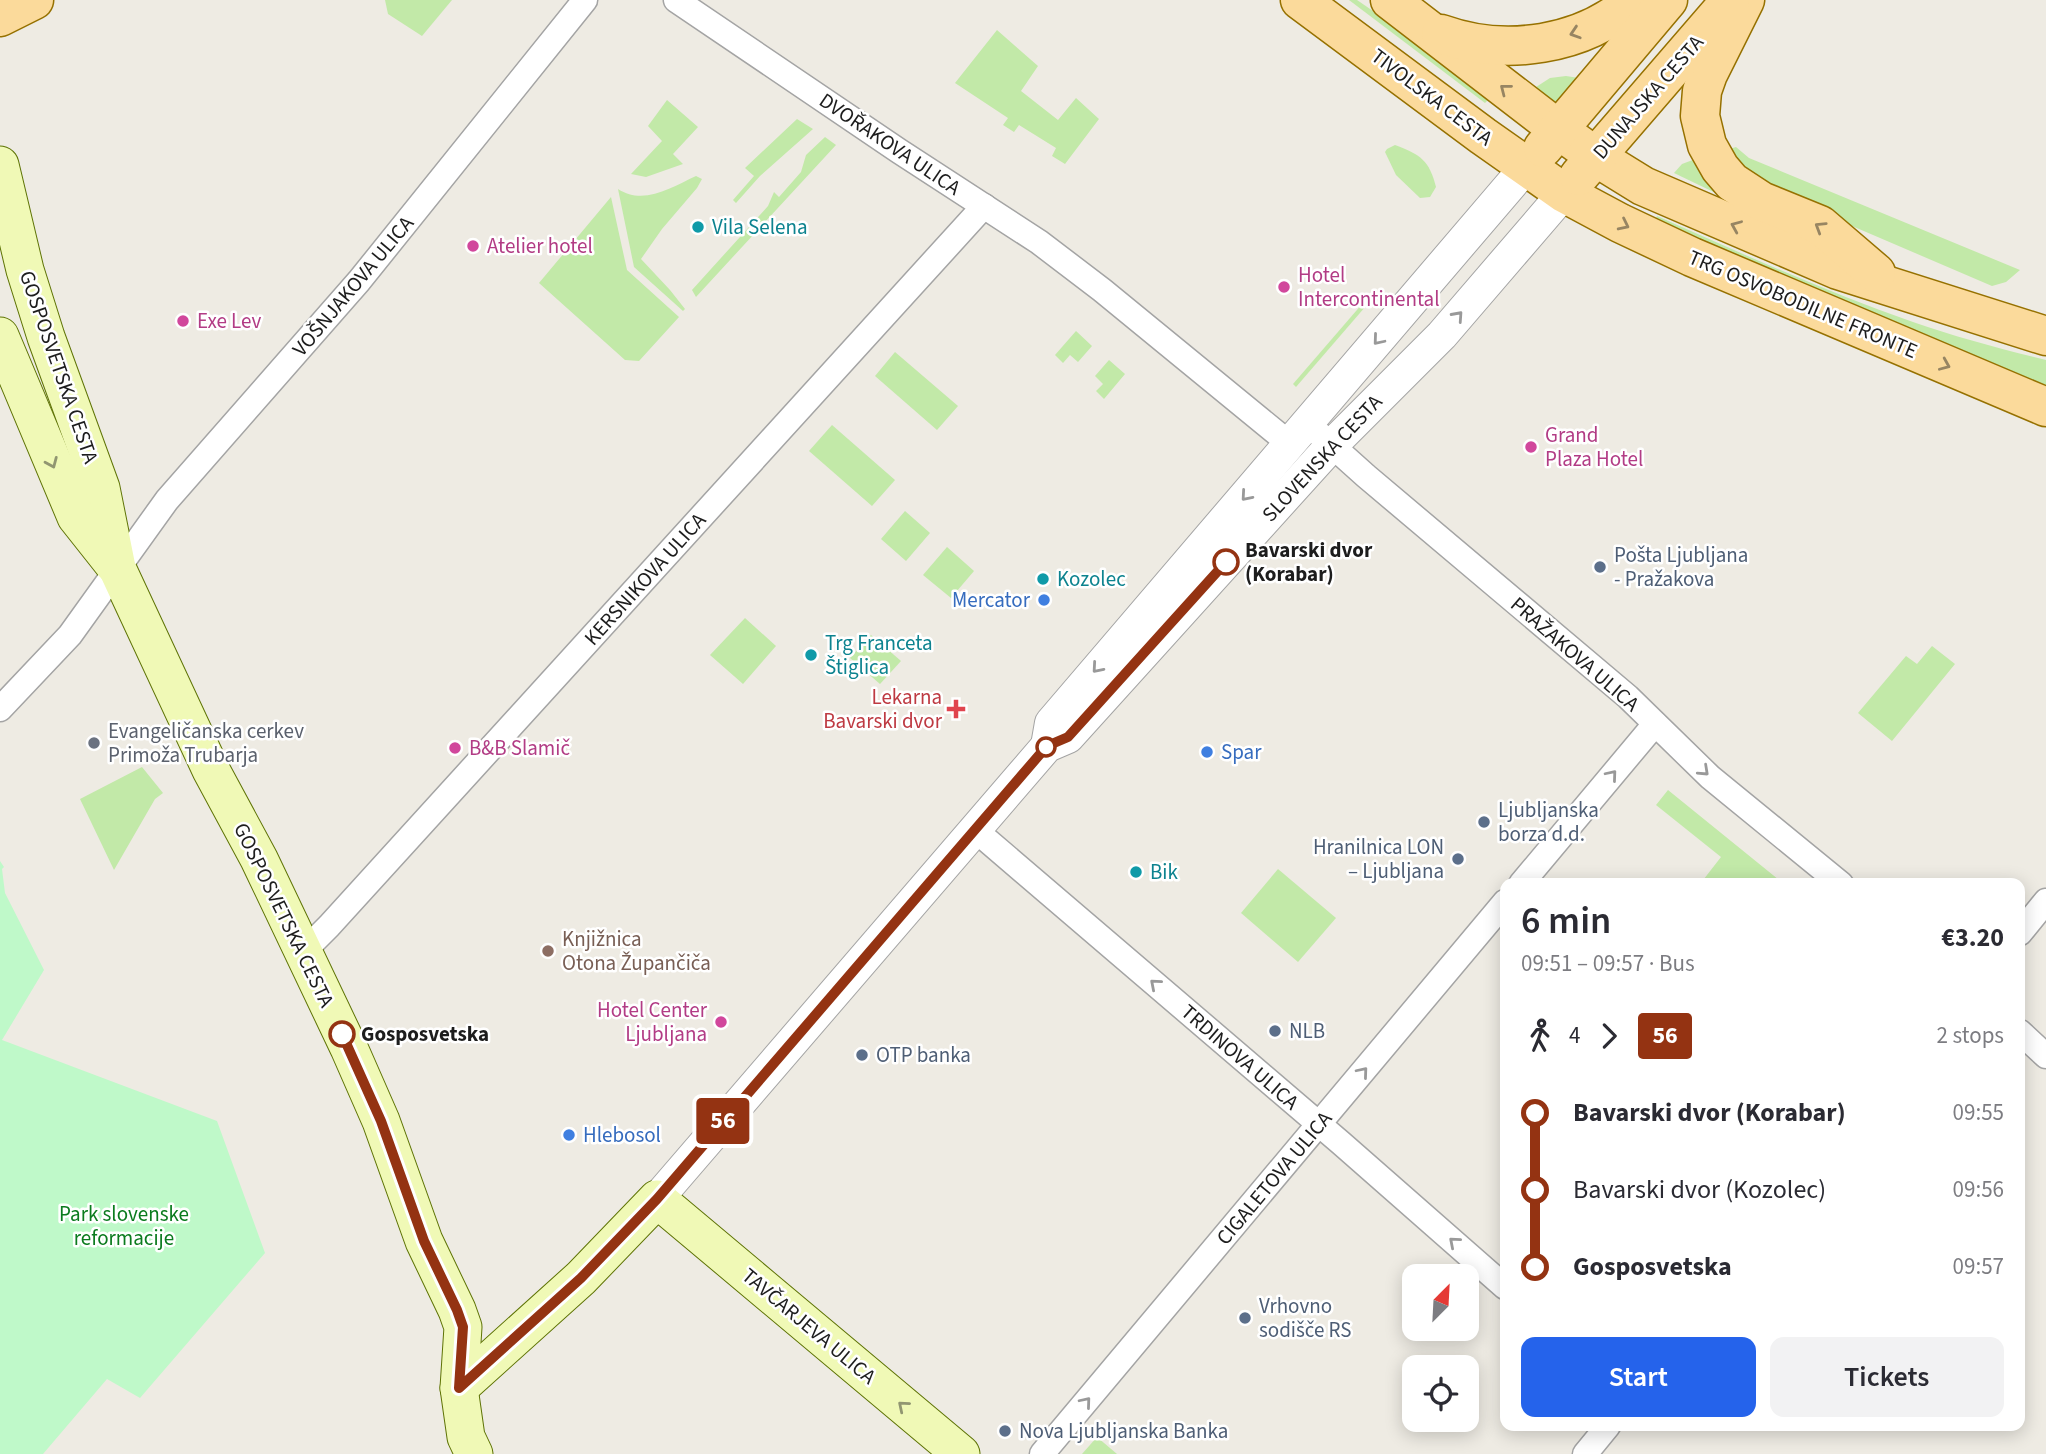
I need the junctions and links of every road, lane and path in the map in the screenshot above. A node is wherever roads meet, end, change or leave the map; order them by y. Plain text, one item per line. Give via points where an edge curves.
1 (34, 0) edge
2 (585, 0) edge
3 (676, 0) edge
4 (1300, 0) edge
5 (1390, 0) edge
6 (1586, 0) edge
7 (1634, 0) edge
8 (1668, 0) edge
9 (1731, 0) edge
10 (1745, 0) edge
11 (1424, 14) edge
12 (0, 17) edge
13 (1559, 130) junction
14 (1596, 157) junction
15 (0, 165) edge
16 (1526, 167) junction
17 (1564, 193) junction
18 (984, 206) junction
19 (1891, 285) junction
20 (0, 336) edge
21 (2046, 336) edge
22 (2046, 407) edge
23 (1299, 434) junction
24 (1332, 445) junction
25 (117, 568) junction
26 (0, 709) edge
27 (1655, 724) junction
28 (1047, 746) junction
29 (974, 829) junction
30 (1526, 878) edge
31 (1834, 878) edge
32 (2046, 901) edge
33 (1500, 908) edge
34 (2025, 927) edge
35 (304, 951) junction
36 (2025, 1037) edge
37 (2046, 1056) edge
38 (1319, 1124) junction
39 (657, 1199) junction
40 (1500, 1283) edge
41 (459, 1388) junction
42 (1604, 1431) edge
43 (474, 1454) edge
44 (961, 1454) edge
45 (1042, 1454) edge
46 (1585, 1454) edge

1 - 12 main road
2 - 25 street, VOŠNJAKOVA ULICA via 359,281 167,500
3 - 18 street, DVOŘAKOVA ULICA
4 - 16 main road, TIVOLSKA CESTA
5 - 11 main road
6 - 11 main road via 1550,16 1514,22
7 -> 11 main road via 1587,30 1532,44 1473,43
8 - 13 main road
9 - 14 main road, DUNAJSKA CESTA
19 -> 10 main road via 1820,225 1739,187 1720,169 1707,145 1700,116 1702,90
13 -> 11 main road
13 - 14 main road
13 - 16 main road
14 - 17 main road, DUNAJSKA CESTA
19 -> 14 main road via 1839,270 1670,198
15 - 25 main road, GOSPOSVETSKA CESTA via 25,270 101,488
16 - 17 main road, TIVOLSKA CESTA
16 -> 23 street, SLOVENSKA CESTA
17 -> 22 main road, TRG OSVOBODILNE FRONTE via 1692,257
24 -> 17 street, SLOVENSKA CESTA via 1442,335
18 - 23 street, DVOŘAKOVA ULICA via 1039,242 1202,371
18 - 35 street, KERSNIKOVA ULICA
19 - 21 main road
20 -> 25 main road, GOSPOSVETSKA CESTA via 76,517
23 - 24 street, PRAŽAKOVA ULICA
23 -> 28 street, SLOVENSKA CESTA via 1051,723
24 - 27 street, PRAŽAKOVA ULICA
24 - 28 street, SLOVENSKA CESTA via 1068,737
25 - 26 street, VOŠNJAKOVA ULICA via 70,635
25 - 35 main road, GOSPOSVETSKA CESTA via 211,770
30 -> 27 street
27 -> 31 street, PRAŽAKOVA ULICA via 1710,777
28 - 29 street, SLOVENSKA CESTA
38 -> 29 street, TRDINOVA ULICA
29 - 39 street, SLOVENSKA CESTA
32 - 34 street
38 -> 33 street, CIGALETOVA ULICA
35 - 41 main road, GOSPOSVETSKA CESTA via 381,1121 424,1241 457,1310 463,1327
36 - 37 street
40 -> 38 street, TRDINOVA ULICA
45 -> 38 street, CIGALETOVA ULICA
39 - 41 main road, SLOVENSKA CESTA via 581,1278
44 -> 39 main road, TAVČARJEVA ULICA
41 - 43 main road, GOSPOSVETSKA CESTA via 466,1437
42 - 46 street

